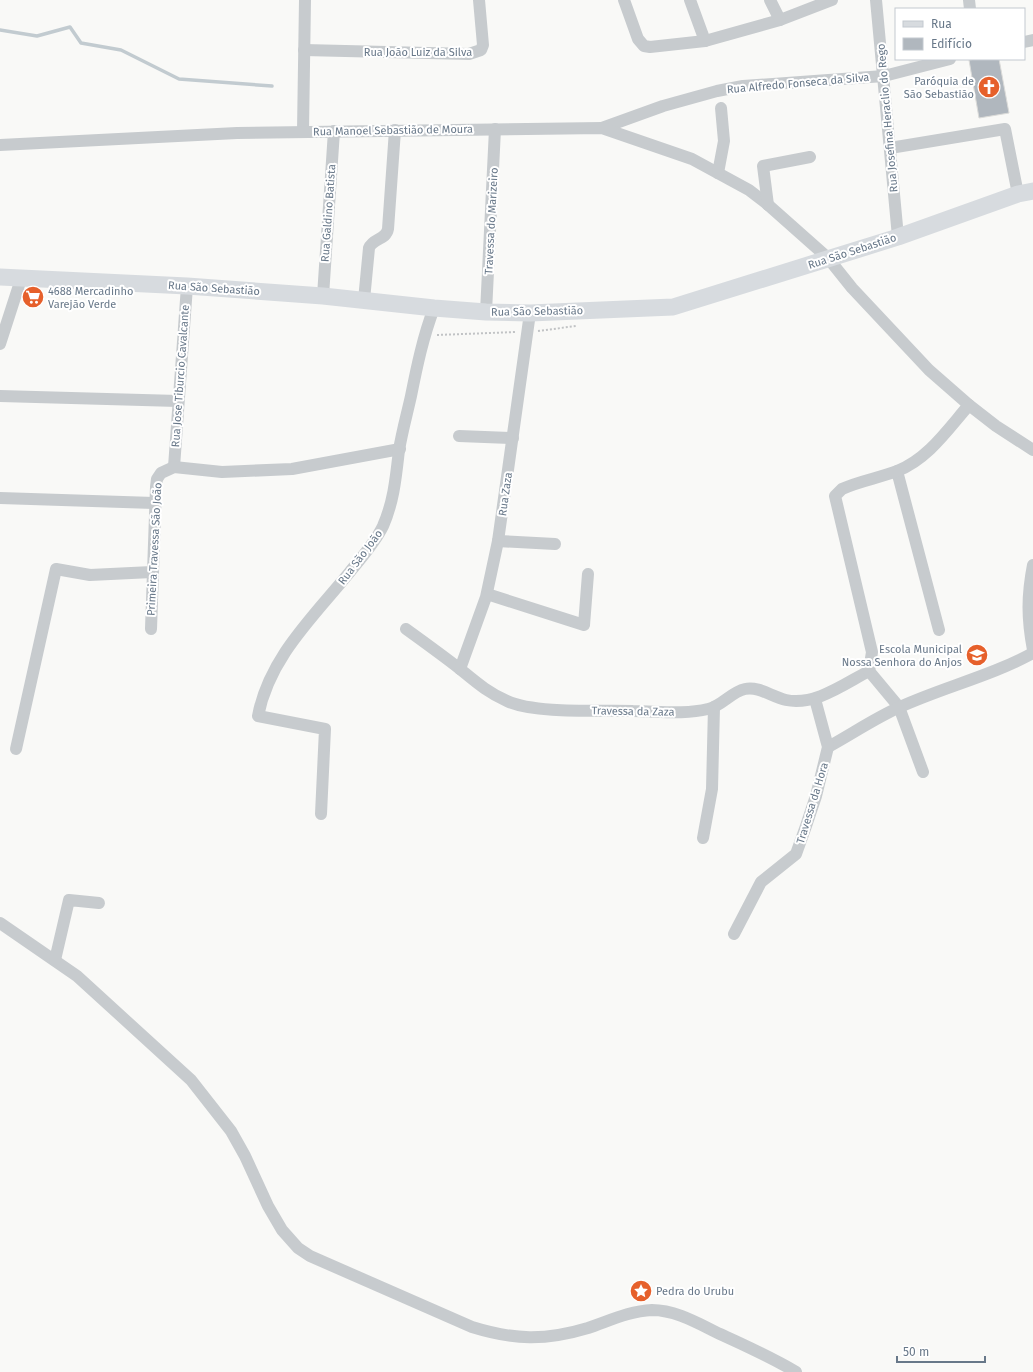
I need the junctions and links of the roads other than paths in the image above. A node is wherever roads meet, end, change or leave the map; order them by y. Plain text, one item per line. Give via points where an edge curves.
1 (305, 0) edge
2 (479, 0) edge
3 (624, 0) edge
4 (690, 0) edge
5 (770, 0) edge
6 (832, 0) edge
7 (876, 0) edge
8 (780, 20) junction
9 (705, 41) junction
10 (304, 50) junction
11 (946, 60) edge
12 (884, 76) junction
13 (721, 108) dead end
14 (602, 128) junction
15 (395, 130) junction
16 (495, 130) junction
17 (303, 131) junction
18 (334, 131) junction
19 (0, 145) edge
20 (890, 148) junction
21 (810, 157) dead end
22 (718, 173) junction
23 (1026, 192) edge
24 (768, 205) junction
25 (898, 236) junction
26 (828, 258) junction
27 (0, 277) edge
28 (21, 279) junction
29 (187, 286) junction
30 (323, 296) junction
31 (364, 300) junction
32 (434, 308) junction
33 (486, 312) junction
34 (530, 313) junction
35 (0, 344) edge
36 (0, 396) edge
37 (178, 401) junction
38 (969, 405) junction
39 (459, 436) dead end
40 (513, 438) junction
41 (400, 449) junction
42 (1033, 450) edge
43 (174, 467) junction
44 (897, 471) junction
45 (0, 498) edge
46 (154, 503) junction
47 (498, 541) junction
48 (555, 544) dead end
49 (1033, 565) edge
50 (152, 572) junction
51 (588, 574) dead end
52 (487, 594) junction
53 (151, 629) dead end
54 (406, 629) dead end
55 (939, 630) dead end
56 (1033, 650) edge
57 (1033, 653) edge
58 (460, 669) junction
59 (869, 671) junction
60 (815, 699) junction
61 (714, 707) junction
62 (898, 707) junction
63 (828, 747) junction
64 (16, 749) dead end
65 (922, 772) dead end
66 (321, 814) dead end
67 (703, 838) dead end
68 (99, 903) dead end
69 (0, 923) edge
70 (734, 934) dead end
71 (55, 960) junction
72 (796, 1372) edge

1 - 10 street
2 - 10 street, Rua João Luiz da Silva via 483,45 482,50 477,52 469,54
3 - 9 street via 638,39 644,46
4 - 9 street
5 - 8 street
6 - 8 street
7 - 12 street, Rua Josefina Heraclio do Rego
8 - 9 street
10 - 17 street
11 - 12 street, Rua Alfredo Fonseca da Silva
12 - 14 street, Rua Alfredo Fonseca da Silva via 743,86 663,106
12 - 20 street, Rua Josefina Heraclio do Rego
13 - 22 street via 724,141
14 - 16 street, Rua Manoel Sebastião de Moura
14 - 22 street, Rua Manoel Sebastião de Moura via 692,158
15 - 16 street, Rua Manoel Sebastião de Moura
15 - 18 street, Rua Manoel Sebastião de Moura
15 - 31 street via 389,223 386,235 372,242 369,248
16 - 33 street, Travessa do Marizeiro
17 - 18 street, Rua Manoel Sebastião de Moura
17 - 19 street, Rua Manoel Sebastião de Moura
18 - 30 street, Rua Galdino Batista
20 - 23 street via 1005,129
20 - 25 street, Rua Josefina Heraclio do Rego
21 - 24 street via 763,166
22 - 24 street, Rua Manoel Sebastião de Moura via 749,190
23 - 25 street, Rua São Sebastião
24 - 26 street, Rua Manoel Sebastião de Moura
25 - 26 street, Rua São Sebastião
26 - 34 street, Rua São Sebastião via 673,307
26 - 38 street, Rua Manoel Sebastião de Moura via 852,288 929,370
27 - 28 street, Rua São Sebastião
28 - 29 street, Rua São Sebastião
28 - 35 street
29 - 30 street, Rua São Sebastião
29 - 37 street, Rua Jose Tiburcio Cavalcante
30 - 31 street, Rua São Sebastião
31 - 32 street, Rua São Sebastião
32 - 33 street, Rua São Sebastião
32 - 41 street, Rua São João via 423,336
33 - 34 street, Rua São Sebastião
34 - 40 street, Rua Zaza
36 - 37 street
37 - 43 street, Rua Jose Tiburcio Cavalcante
38 - 42 street, Rua Manoel Sebastião de Moura
38 - 44 street via 926,454
39 - 40 street
40 - 47 street, Rua Zaza
41 - 43 street via 284,470 222,472
41 - 66 street, Rua São João via 391,505 376,539 282,655 261,697 258,716 325,729
43 - 46 street, Primeira Travessa São João via 158,475
44 - 55 street
44 - 59 street via 850,485 839,490 836,496 872,652
45 - 46 street
46 - 50 street, Primeira Travessa São João
47 - 48 street
47 - 52 street, Rua Zaza
49 - 56 street via 1027,606
50 - 53 street, Primeira Travessa São João
50 - 64 street via 90,575 56,569
51 - 52 street via 584,625
52 - 58 street, Rua Zaza
54 - 58 street, Travessa da Zaza
57 - 62 street via 993,672
58 - 61 street, Travessa da Zaza via 492,694 509,702 530,707 670,712
59 - 60 street, Travessa da Zaza
59 - 62 street
60 - 61 street, Travessa da Zaza via 789,700 750,689 741,690
60 - 63 street, Travessa da Hora
61 - 67 street via 712,790
62 - 63 street
62 - 65 street
63 - 70 street, Travessa da Hora via 816,796 796,854 761,882
68 - 71 street via 69,900
69 - 71 street
71 - 72 street via 78,976 192,1080 231,1131 246,1156 268,1206 282,1230 298,1248 310,1256 489,1333 539,1338 570,1332 630,1314 663,1311 691,1320 770,1356

